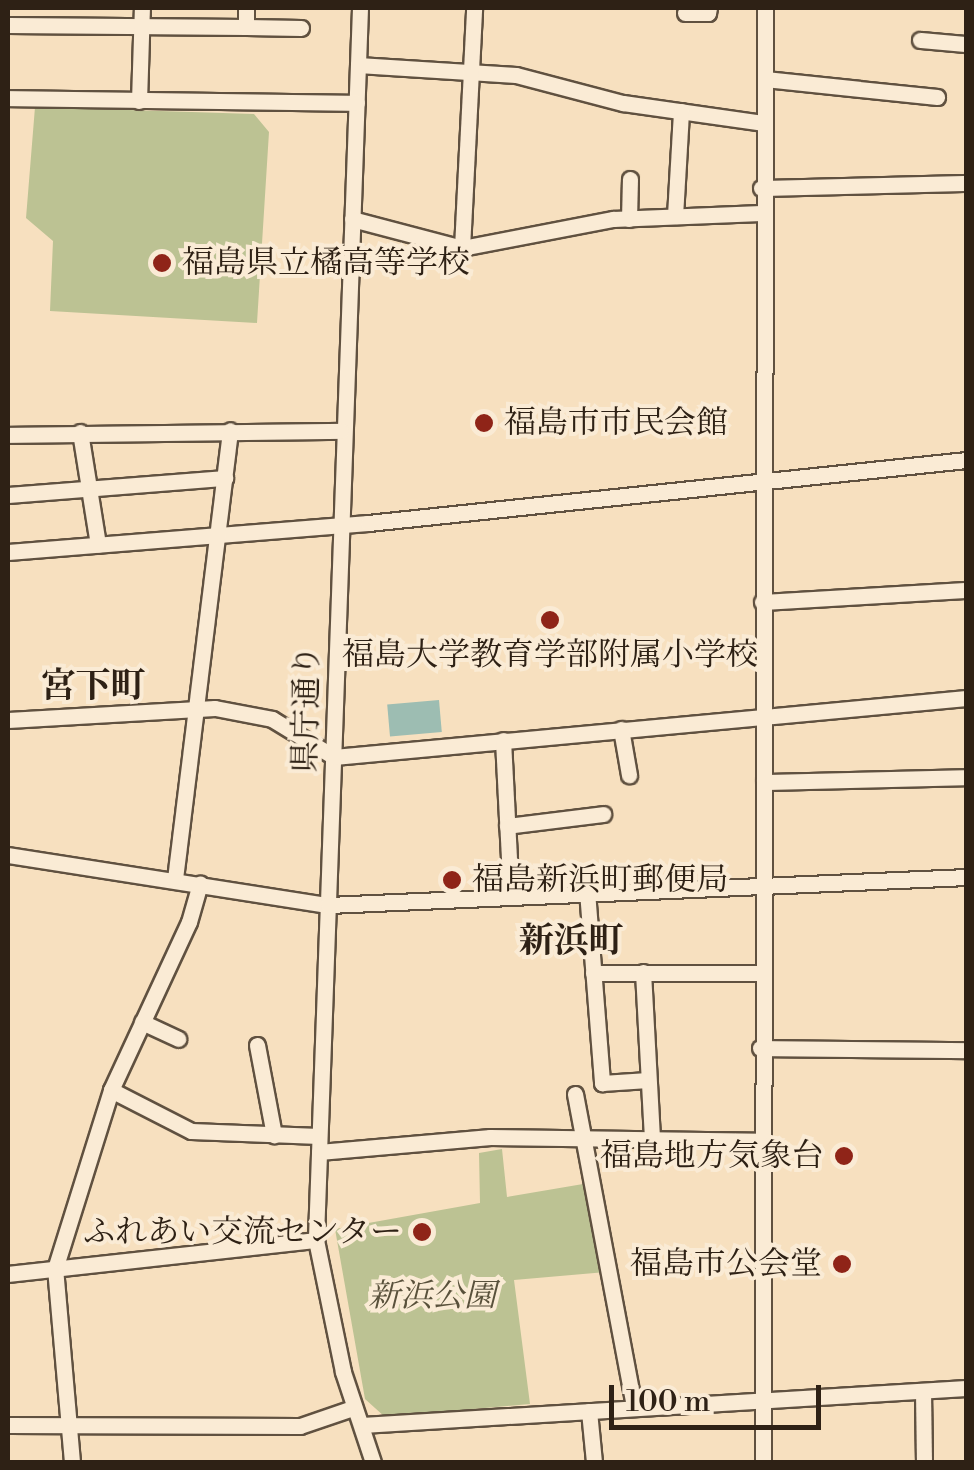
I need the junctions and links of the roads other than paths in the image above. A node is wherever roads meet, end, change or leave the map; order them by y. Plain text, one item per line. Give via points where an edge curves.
1 (246, 8) edge
2 (360, 8) edge
3 (474, 8) edge
4 (709, 8) edge
5 (765, 8) edge
6 (685, 13) dead end
7 (142, 15) edge
8 (8, 24) edge
9 (246, 28) junction
10 (301, 28) dead end
11 (920, 40) dead end
12 (966, 44) edge
13 (358, 66) junction
14 (472, 71) junction
15 (765, 79) junction
16 (937, 97) dead end
17 (8, 98) edge
18 (139, 100) junction
19 (357, 103) junction
20 (681, 111) junction
21 (764, 123) junction
22 (630, 179) dead end
23 (966, 183) edge
24 (762, 188) junction
25 (762, 213) junction
26 (675, 216) junction
27 (629, 218) junction
28 (352, 220) junction
29 (462, 248) junction
30 (230, 430) junction
31 (341, 431) junction
32 (80, 432) junction
33 (8, 435) edge
34 (966, 460) edge
35 (225, 478) junction
36 (762, 480) junction
37 (88, 487) junction
38 (8, 496) edge
39 (338, 524) junction
40 (216, 534) junction
41 (98, 545) junction
42 (8, 552) edge
43 (966, 590) edge
44 (762, 602) junction
45 (966, 698) edge
46 (197, 706) junction
47 (763, 716) junction
48 (8, 720) edge
49 (621, 728) junction
50 (503, 740) junction
51 (334, 757) junction
52 (629, 775) dead end
53 (966, 776) edge
54 (764, 782) junction
55 (603, 814) dead end
56 (507, 826) junction
57 (8, 855) edge
58 (966, 876) edge
59 (176, 880) junction
60 (200, 884) junction
61 (762, 886) junction
62 (587, 891) junction
63 (511, 897) junction
64 (328, 905) junction
65 (643, 972) junction
66 (760, 972) junction
67 (593, 973) junction
68 (142, 1022) junction
69 (178, 1038) dead end
70 (257, 1045) dead end
71 (760, 1048) junction
72 (966, 1050) edge
73 (648, 1080) junction
74 (110, 1090) junction
75 (576, 1094) dead end
76 (274, 1135) junction
77 (652, 1138) junction
78 (580, 1140) junction
79 (760, 1140) junction
80 (319, 1144) junction
81 (316, 1240) junction
82 (55, 1269) junction
83 (8, 1274) edge
84 (966, 1388) edge
85 (922, 1391) junction
86 (758, 1400) junction
87 (353, 1408) junction
88 (634, 1408) junction
89 (589, 1410) junction
90 (70, 1420) junction
91 (8, 1424) edge
92 (362, 1426) junction
93 (72, 1462) edge
94 (373, 1462) edge
95 (594, 1462) edge
96 (763, 1462) edge
97 (924, 1462) edge

1 - 9 street
2 - 13 street, 県庁通り
3 - 14 street
4 - 6 street
5 - 15 street
7 - 8 street
7 - 9 street
7 - 18 street
9 - 10 street
11 - 12 street
13 - 14 street
13 - 19 street, 県庁通り
14 - 20 street
14 - 29 street
15 - 16 street
15 - 21 street
17 - 18 street
18 - 19 street
19 - 28 street, 県庁通り
20 - 21 street
20 - 26 street
21 - 24 street
22 - 27 street
23 - 24 street
24 - 25 street
25 - 26 street
25 - 36 street
26 - 27 street
27 - 29 street
28 - 29 street
28 - 31 street, 県庁通り
30 - 31 street
30 - 32 street
30 - 35 street
31 - 39 street, 県庁通り
32 - 33 street
32 - 37 street
34 - 36 street
35 - 37 street
35 - 40 street
36 - 39 street
36 - 44 street
37 - 38 street
37 - 41 street
39 - 40 street
39 - 51 street, 県庁通り
40 - 41 street
40 - 46 street
41 - 42 street
43 - 44 street
44 - 47 street
45 - 47 street
46 - 48 street
46 - 51 street via 272,719
46 - 59 street
47 - 49 street
47 - 54 street
49 - 50 street
49 - 52 street
50 - 51 street
50 - 56 street
51 - 64 street, 県庁通り
53 - 54 street
54 - 61 street
55 - 56 street
56 - 63 street
57 - 59 street
58 - 61 street
59 - 60 street
60 - 64 street
60 - 68 street
61 - 62 street
61 - 66 street
62 - 63 street
62 - 67 street
63 - 64 street
64 - 80 street, 県庁通り
65 - 66 street
65 - 67 street
65 - 73 street
66 - 71 street
67 - 73 street via 602,1083
68 - 69 street
68 - 74 street
70 - 76 street
71 - 72 street
71 - 79 street
73 - 77 street
74 - 76 street via 191,1132
74 - 82 street
75 - 78 street
76 - 80 street
77 - 78 street
77 - 79 street
78 - 80 street via 490,1136
78 - 88 street
79 - 86 street
80 - 81 street, 県庁通り
81 - 82 street
81 - 87 street, 県庁通り
82 - 83 street
82 - 90 street
84 - 85 street
85 - 86 street
85 - 97 street
86 - 88 street
86 - 96 street
87 - 90 street via 300,1426
87 - 92 street, 県庁通り
88 - 89 street
89 - 92 street
89 - 95 street
90 - 91 street
90 - 93 street
92 - 94 street

